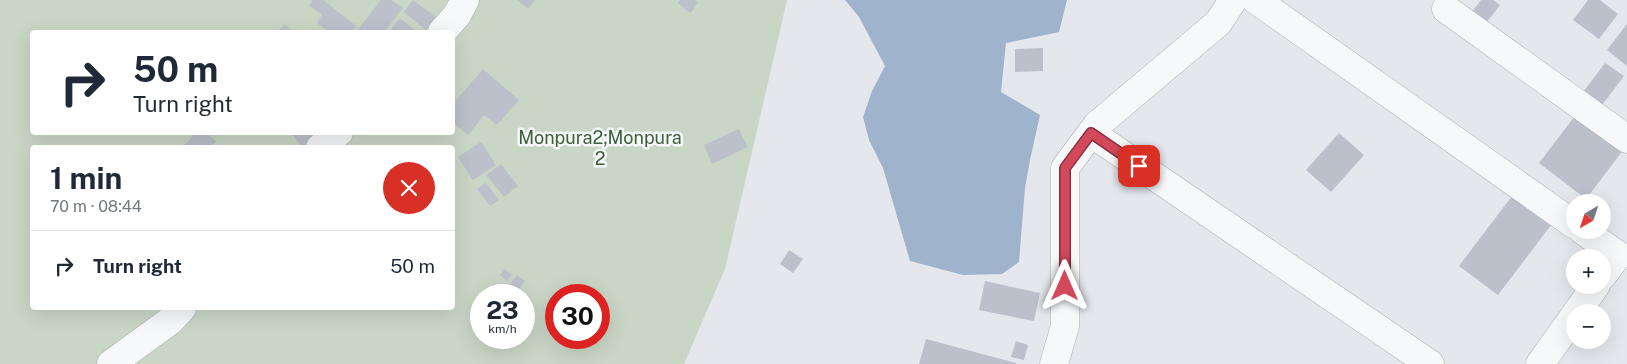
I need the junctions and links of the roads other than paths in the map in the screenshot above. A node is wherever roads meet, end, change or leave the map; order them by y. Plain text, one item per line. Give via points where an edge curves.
1 (465, 0) edge
2 (1233, 0) edge
3 (1256, 0) edge
4 (1443, 3) edge
5 (444, 30) edge
6 (1091, 133) junction
7 (335, 135) edge
8 (1627, 140) edge
9 (324, 145) edge
10 (1566, 219) edge
11 (1591, 239) edge
12 (1616, 264) edge
13 (180, 310) edge
14 (1566, 328) edge
15 (111, 364) edge
16 (1054, 364) edge
17 (1430, 364) edge
18 (1540, 364) edge

1 - 5 street
2 - 6 street via 1218,23
3 - 10 street
4 - 8 street
6 - 16 street via 1065,168 1065,326
6 - 17 street
7 - 9 street
11 - 12 street
13 - 15 street
14 - 18 street

